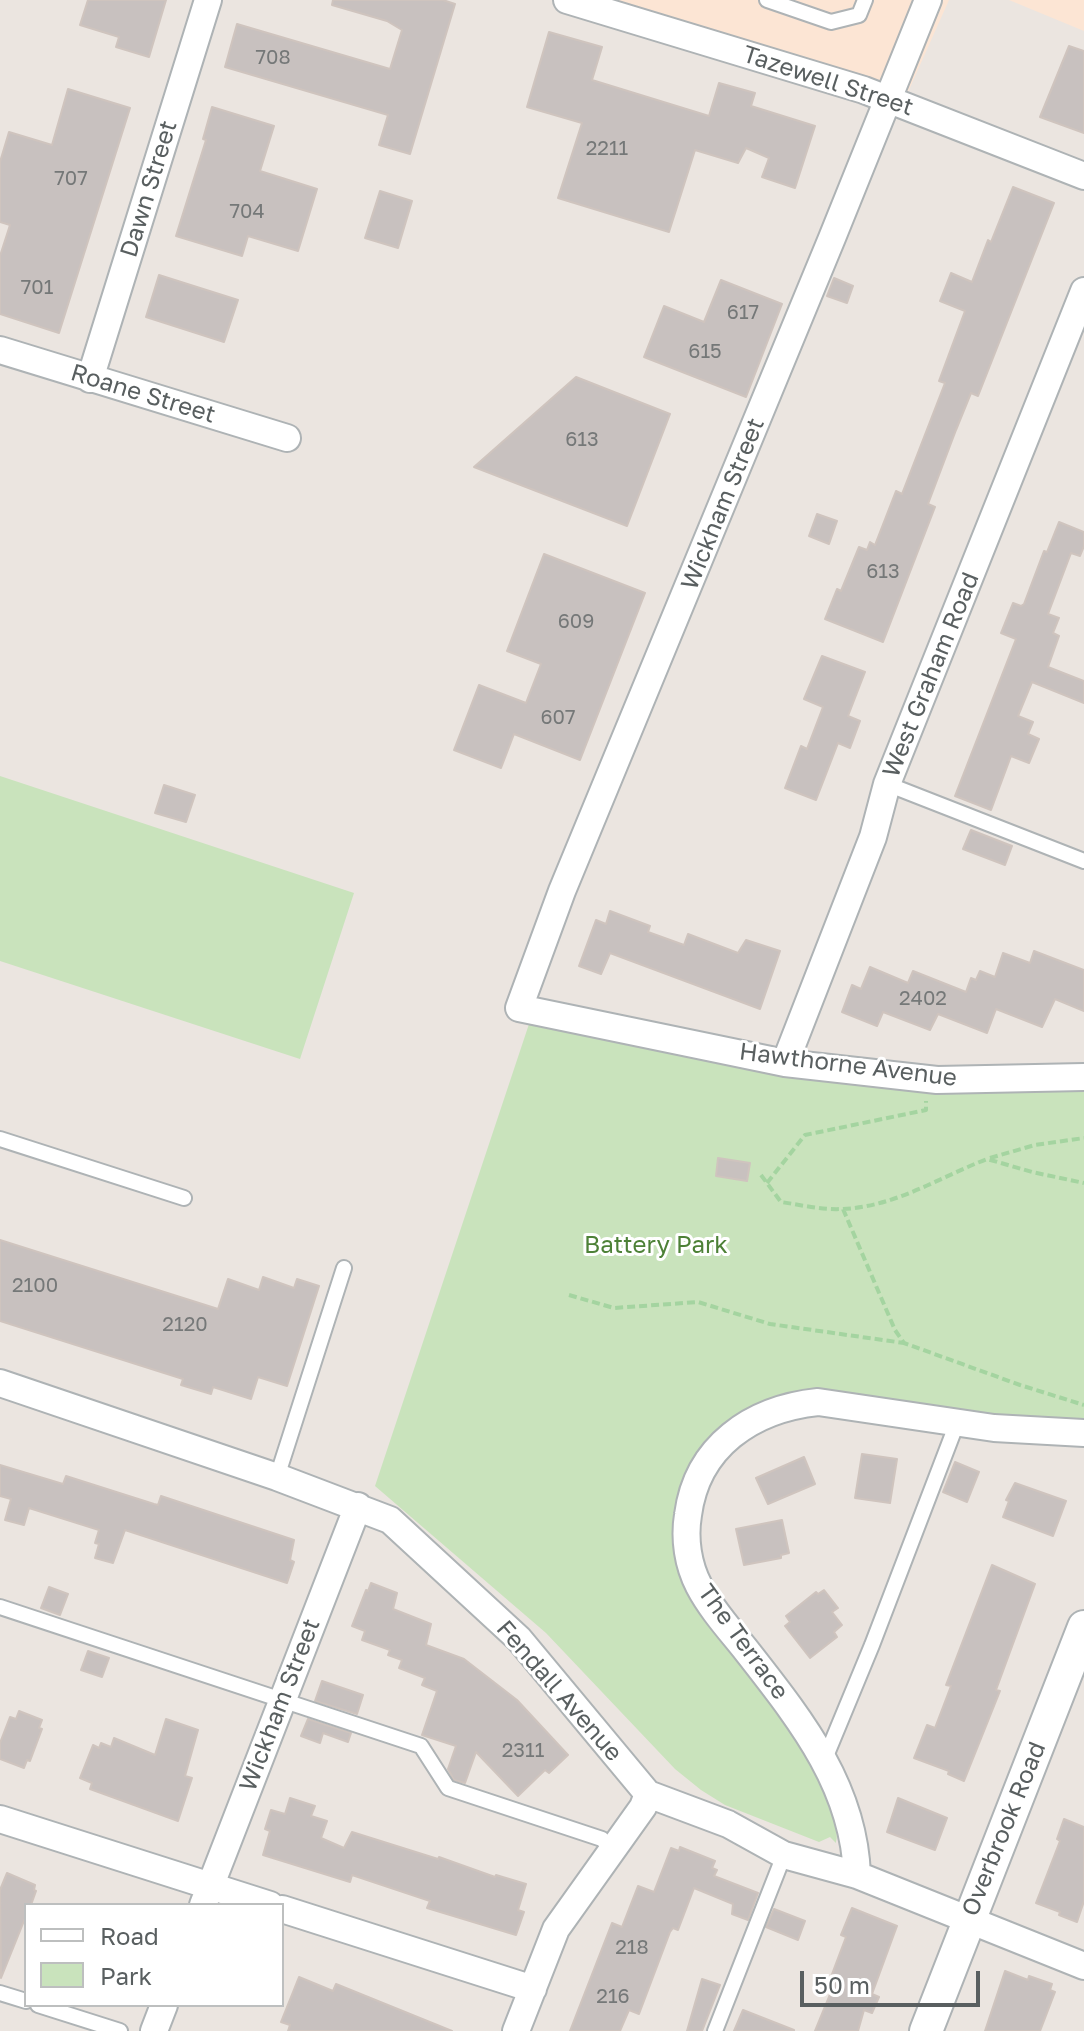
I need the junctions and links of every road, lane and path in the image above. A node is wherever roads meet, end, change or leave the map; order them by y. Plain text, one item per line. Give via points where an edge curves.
1 (208, 0) edge
2 (567, 0) edge
3 (767, 0) edge
4 (865, 0) edge
5 (928, 0) edge
6 (888, 99) junction
7 (1084, 176) edge
8 (1084, 291) edge
9 (0, 350) edge
10 (90, 379) junction
11 (287, 438) dead end
12 (887, 784) junction
13 (1084, 861) edge
14 (519, 1008) joint
15 (785, 1063) junction
16 (1084, 1077) edge
17 (927, 1093) dead end
18 (1084, 1138) edge
19 (0, 1139) edge
20 (987, 1159) junction
21 (761, 1175) dead end
22 (767, 1183) junction
23 (1084, 1183) edge
24 (184, 1198) dead end
25 (843, 1209) junction
26 (344, 1268) dead end
27 (569, 1295) dead end
28 (904, 1343) junction
29 (0, 1383) edge
30 (1084, 1405) edge
31 (957, 1423) junction
32 (1084, 1433) edge
33 (277, 1477) junction
34 (358, 1506) junction
35 (0, 1607) edge
36 (1084, 1627) edge
37 (283, 1699) junction
38 (824, 1761) junction
39 (648, 1794) junction
40 (0, 1819) edge
41 (612, 1850) junction
42 (784, 1855) junction
43 (857, 1875) junction
44 (207, 1896) edge
45 (256, 1903) edge
46 (284, 1910) edge
47 (967, 1921) junction
48 (1084, 1966) edge
49 (533, 1989) junction
50 (0, 1993) edge
51 (24, 2000) edge
52 (44, 2007) edge
53 (163, 2007) edge
54 (120, 2031) edge
55 (154, 2031) edge
56 (516, 2031) edge
57 (715, 2031) edge
58 (926, 2031) edge

1 - 10 street, Dawn Street
2 - 6 street, Tazewell Street
3 - 4 lane via 831,22 859,15
5 - 6 street, Wickham Street
6 - 7 street, Tazewell Street
6 - 14 street, Wickham Street via 562,891
8 - 12 street, West Graham Road
9 - 10 street, Roane Street
10 - 11 street, Roane Street
12 - 13 lane
12 - 15 street, West Graham Road via 873,837
14 - 15 street, Hawthorne Avenue
15 - 16 street, Hawthorne Avenue via 937,1080
17 - 22 path via 926,1110 805,1135
18 - 20 path
19 - 24 lane
20 - 23 path
20 - 25 path via 921,1189
21 - 22 path
22 - 25 path via 781,1202
25 - 28 path
26 - 33 lane
27 - 28 path via 614,1308 698,1302 770,1324
28 - 30 path
29 - 33 street, Fendall Avenue
31 - 32 street, The Terrace
31 - 38 lane
31 - 38 street, The Terrace via 818,1402 791,1405 764,1414 725,1438 696,1482 686,1529 699,1586 797,1715
33 - 34 street, Fendall Avenue
34 - 37 street, Wickham Street
34 - 39 street, Fendall Avenue via 390,1520 519,1639
35 - 37 lane
36 - 47 street, Overbrook Road
37 - 41 lane via 421,1746 448,1788 602,1839
37 - 44 street, Wickham Street
38 - 43 street, The Terrace via 856,1842
39 - 41 street
39 - 42 street, Fendall Avenue via 728,1824
40 - 44 street
41 - 49 street via 556,1929
42 - 43 street, Fendall Avenue
42 - 57 lane
43 - 47 street, Fendall Avenue
44 - 45 street
46 - 49 street
47 - 48 street, Fendall Avenue
47 - 58 street, Overbrook Road
49 - 56 street
50 - 51 lane
52 - 54 lane
53 - 55 street

